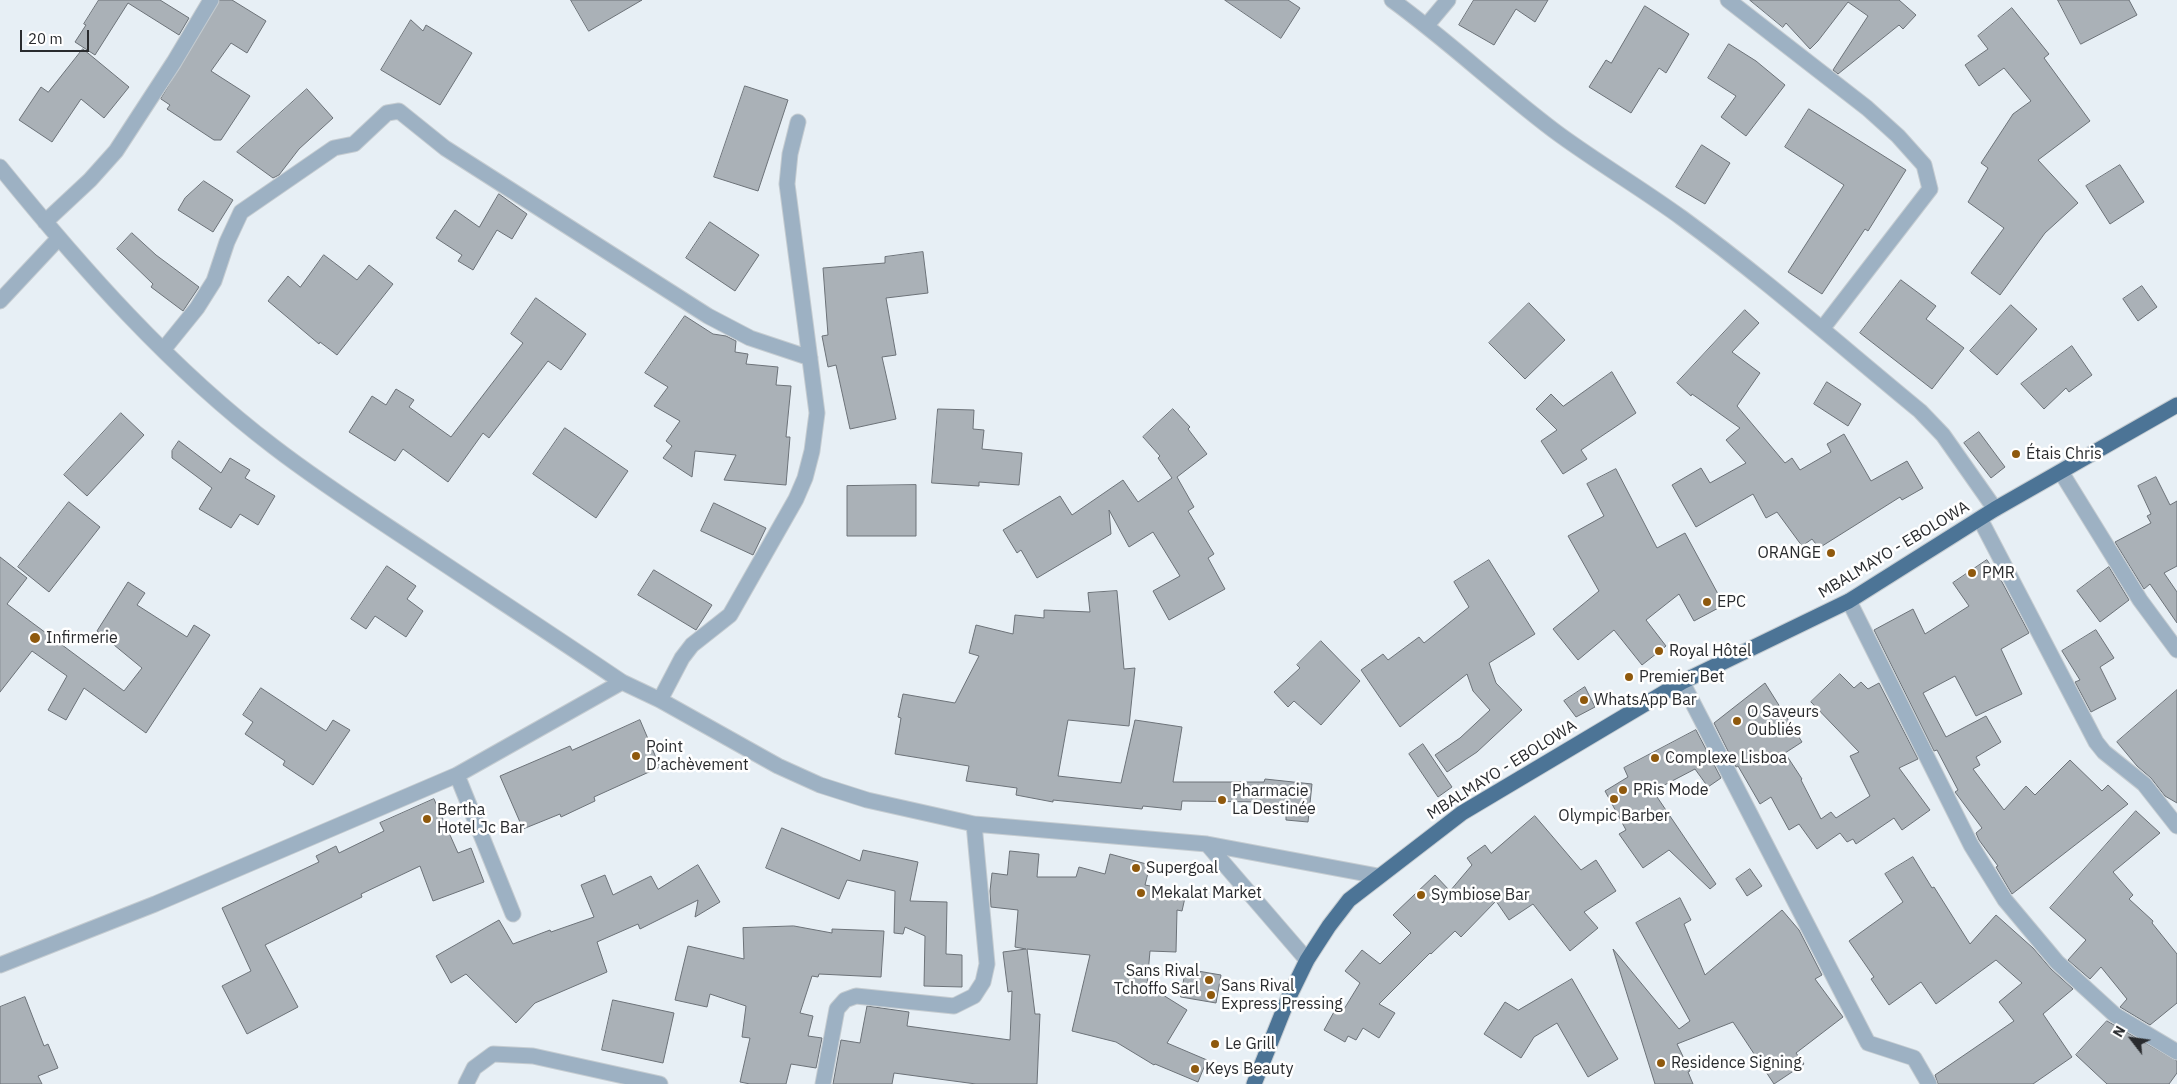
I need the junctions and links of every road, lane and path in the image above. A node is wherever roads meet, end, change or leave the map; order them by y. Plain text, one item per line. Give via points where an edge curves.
1 (211, 0) edge
2 (1392, 0) edge
3 (1448, 0) edge
4 (1728, 0) edge
5 (1427, 25) junction
6 (798, 122) dead end
7 (0, 167) edge
8 (44, 222) junction
9 (58, 239) junction
10 (0, 300) edge
11 (1822, 329) junction
12 (163, 350) junction
13 (810, 358) junction
14 (2177, 405) edge
15 (2061, 472) junction
16 (1995, 509) junction
17 (1980, 519) junction
18 (1849, 601) junction
19 (2177, 650) edge
20 (622, 682) junction
21 (1682, 682) junction
22 (660, 700) junction
23 (457, 775) junction
24 (974, 824) junction
25 (2177, 826) edge
26 (1207, 844) junction
27 (1378, 876) junction
28 (513, 914) dead end
29 (1307, 960) junction
30 (0, 965) edge
31 (2177, 1052) edge
32 (466, 1084) edge
33 (660, 1084) edge
34 (823, 1084) edge
35 (1254, 1084) edge
36 (1928, 1084) edge

1 - 8 street via 116,151
2 - 5 street
3 - 5 street
4 - 11 street via 1867,108 1924,165 1930,188
5 - 11 street via 1509,95 1681,218
6 - 13 street via 787,184
7 - 8 street
8 - 9 street
9 - 10 street
9 - 12 street
11 - 16 street via 1920,411 1943,435
12 - 13 street via 198,308 214,281 241,212 334,148 354,144 394,110 445,148 708,316 750,338
12 - 20 street via 272,446 342,497
13 - 22 street via 817,413 812,451 796,499 730,615 692,645
14 - 15 highway, MBALMAYO - EBOLOWA
15 - 16 highway, MBALMAYO - EBOLOWA
15 - 19 street via 2140,600
16 - 17 highway, MBALMAYO - EBOLOWA
17 - 18 highway, MBALMAYO - EBOLOWA
17 - 25 street via 2096,742 2144,784
18 - 21 highway, MBALMAYO - EBOLOWA
18 - 31 street via 1971,845 2005,900 2057,962 2115,1015
20 - 22 street
20 - 23 street
21 - 27 highway, MBALMAYO - EBOLOWA via 1462,813
21 - 36 street via 1868,1043 1914,1058
22 - 24 street via 778,766 820,785 867,800
23 - 28 street
23 - 30 street via 155,904
24 - 26 street
24 - 34 street via 986,964 982,982 974,996 954,1006 856,996 845,1000 837,1009
26 - 27 street
26 - 29 street
27 - 29 highway, MBALMAYO - EBOLOWA via 1349,900
29 - 35 highway, MBALMAYO - EBOLOWA
32 - 33 street via 474,1068 493,1054 533,1056

